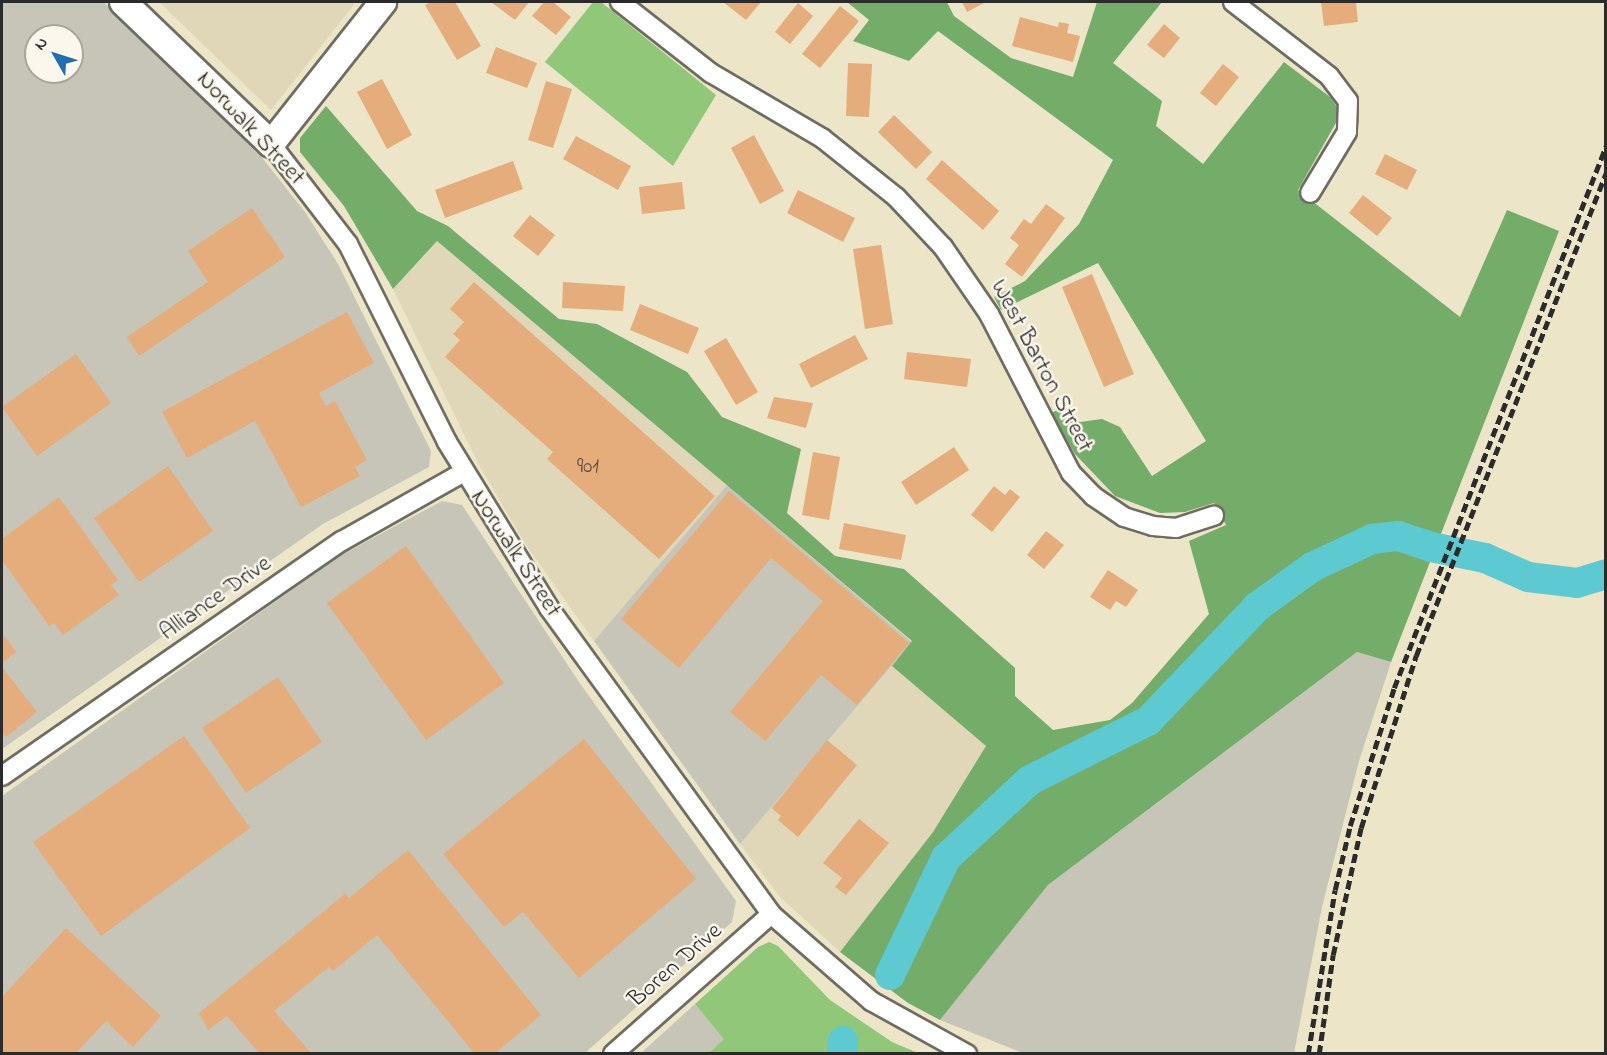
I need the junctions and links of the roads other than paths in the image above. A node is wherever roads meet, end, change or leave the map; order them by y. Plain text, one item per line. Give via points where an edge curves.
1 (123, 2) edge
2 (383, 2) edge
3 (620, 2) edge
4 (1233, 2) edge
5 (271, 144) junction
6 (1310, 193) dead end
7 (464, 472) junction
8 (1214, 516) dead end
9 (2, 776) edge
10 (771, 914) junction
11 (613, 1053) edge
12 (967, 1053) edge

1 - 5 street, Norwalk Street
2 - 5 street
3 - 8 street, West Barton Street via 711,73 822,138 896,197 943,248 984,305 1071,473 1092,496 1124,517 1153,526 1176,528
4 - 6 street via 1329,76 1348,101 1347,132
5 - 7 street, Norwalk Street via 348,244
7 - 9 street, Alliance Drive via 342,541
7 - 10 street, Norwalk Street via 555,616
10 - 11 street, Boren Drive
10 - 12 street, Norwalk Street via 871,1001

